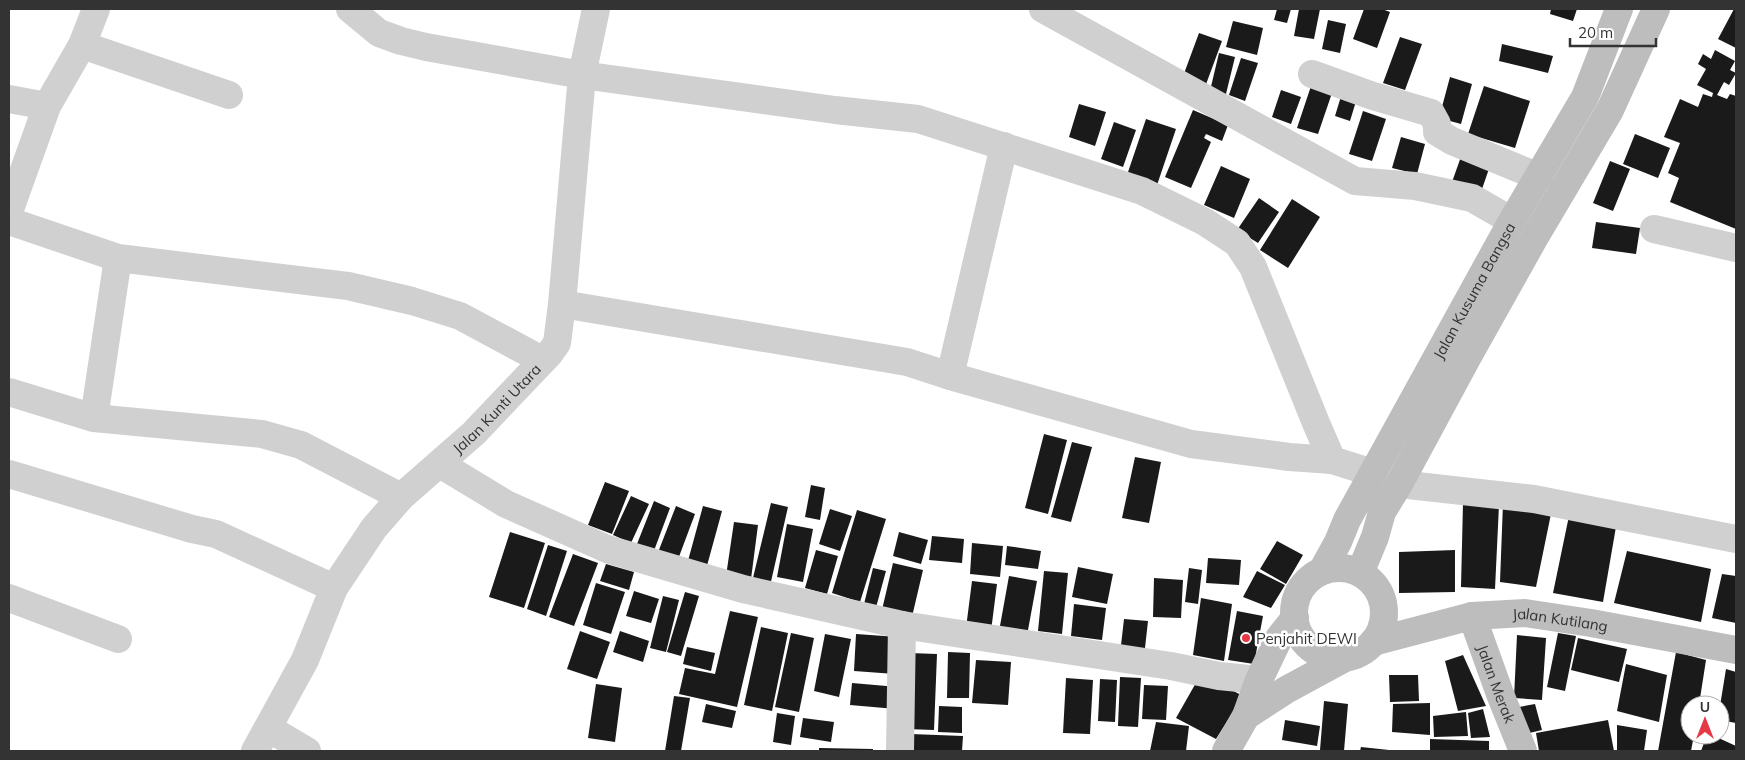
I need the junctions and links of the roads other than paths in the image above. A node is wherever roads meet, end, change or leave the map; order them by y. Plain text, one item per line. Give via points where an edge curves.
1 (96, 9) edge
2 (350, 9) edge
3 (596, 9) edge
4 (1044, 9) edge
5 (1656, 9) edge
6 (1613, 10) edge
7 (82, 45) junction
8 (1312, 74) dead end
9 (582, 75) junction
10 (229, 95) dead end
11 (1585, 97) junction
12 (9, 99) edge
13 (47, 106) junction
14 (1610, 110) junction
15 (1004, 146) junction
16 (1539, 177) junction
17 (9, 212) edge
18 (9, 221) edge
19 (1512, 221) junction
20 (1654, 229) dead end
21 (1736, 248) edge
22 (118, 258) junction
23 (562, 304) junction
24 (1455, 353) junction
25 (542, 360) junction
26 (950, 376) junction
27 (9, 392) edge
28 (94, 418) junction
29 (1332, 460) junction
30 (440, 464) junction
31 (1373, 473) junction
32 (9, 474) edge
33 (1399, 484) junction
34 (401, 497) junction
35 (1736, 539) edge
36 (1322, 571) junction
37 (1360, 573) junction
38 (334, 588) junction
39 (9, 598) edge
40 (1384, 609) junction
41 (1295, 618) junction
42 (1462, 618) junction
43 (902, 625) junction
44 (118, 639) dead end
45 (1373, 642) junction
46 (1736, 650) edge
47 (1345, 658) junction
48 (1259, 680) junction
49 (1246, 716) junction
50 (262, 740) edge
51 (307, 751) edge
52 (900, 751) edge
53 (1226, 751) edge
54 (1523, 751) edge

1 - 7 street
2 - 9 street via 379,33 401,41
3 - 9 street, Jalan Kunti Utara
4 - 19 street via 1354,181 1415,186 1472,198
5 - 14 street, Jalan Kusuma Bangsa
6 - 11 street, Jalan Kusuma Bangsa
7 - 10 street
7 - 13 street
8 - 16 street via 1431,113 1437,132 1452,141
9 - 15 street via 918,119
9 - 23 street, Jalan Kunti Utara
11 - 14 street
11 - 16 street, Jalan Kusuma Bangsa
12 - 13 street
13 - 17 street
14 - 24 street, Jalan Kusuma Bangsa via 1536,235
15 - 26 street
15 - 29 street via 1142,191 1205,222 1238,243 1253,267
16 - 19 street, Jalan Kusuma Bangsa
18 - 22 street
19 - 24 street, Jalan Kusuma Bangsa
20 - 21 street
22 - 25 street via 348,286 412,301 460,316
22 - 28 street
23 - 25 street, Jalan Kunti Utara via 557,343
23 - 26 street via 907,362
24 - 31 street, Jalan Kusuma Bangsa
24 - 33 street, Jalan Kusuma Bangsa
25 - 30 street, Jalan Kunti Utara via 506,401
26 - 29 street via 1191,444
27 - 28 street
28 - 34 street via 262,434 301,445
29 - 31 street
30 - 34 street, Jalan Kunti Utara
30 - 43 street via 506,504 607,549 743,589
31 - 36 street, Jalan Kusuma Bangsa
32 - 38 street via 216,534
33 - 35 street via 1534,499
33 - 37 street, Jalan Kusuma Bangsa via 1382,512
34 - 38 street, Jalan Kunti Utara via 374,528
36 - 37 street via 1334,568
36 - 41 street via 1300,590
37 - 40 street via 1372,582
38 - 50 street, Jalan Kunti Utara via 305,660
39 - 44 street
40 - 42 street, Jalan Kutilang
40 - 45 street via 1383,622
41 - 47 street via 1298,632 1307,644 1331,657
41 - 48 street via 1279,638
42 - 45 street
42 - 46 street, Jalan Kutilang via 1525,613
42 - 54 street, Jalan Merak via 1500,694
43 - 48 street
43 - 52 street
45 - 47 street via 1358,654
47 - 49 street
48 - 49 street
49 - 53 street
50 - 51 street

